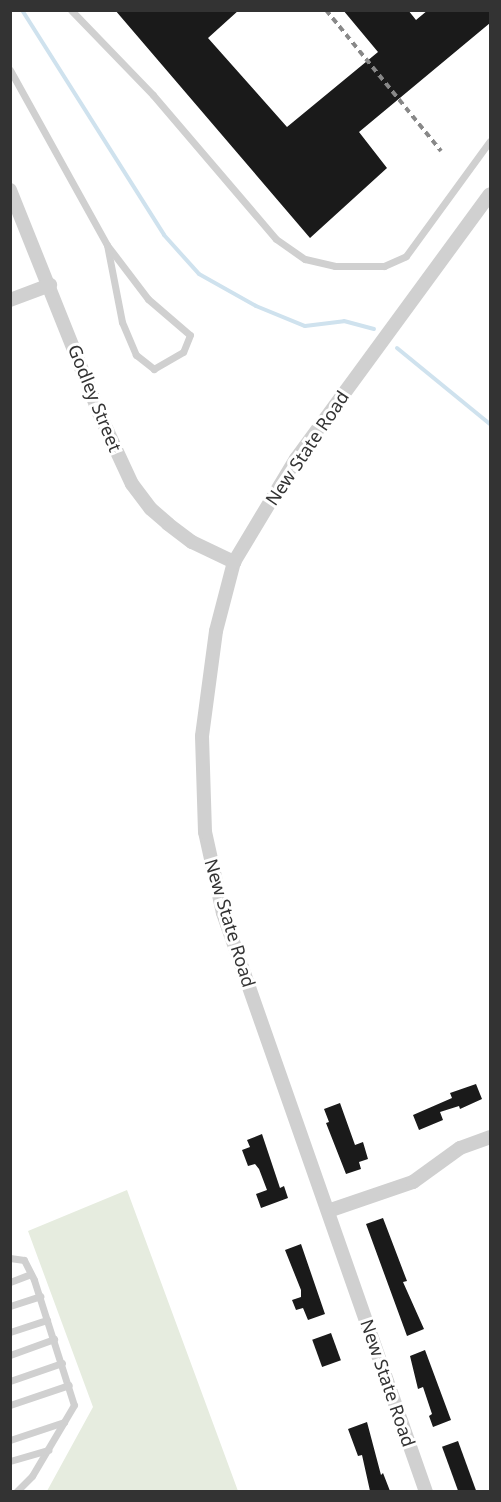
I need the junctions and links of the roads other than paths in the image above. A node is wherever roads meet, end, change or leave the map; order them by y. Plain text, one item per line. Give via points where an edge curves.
1 (70, 10) edge
2 (10, 70) edge
3 (490, 141) edge
4 (10, 190) edge
5 (490, 194) edge
6 (107, 245) junction
7 (50, 285) junction
8 (10, 300) edge
9 (234, 562) junction
10 (490, 1137) edge
11 (328, 1211) junction
12 (10, 1258) edge
13 (31, 1274) junction
14 (10, 1281) edge
15 (40, 1296) junction
16 (10, 1306) edge
17 (47, 1320) junction
18 (10, 1332) edge
19 (54, 1339) junction
20 (10, 1355) edge
21 (62, 1363) junction
22 (10, 1381) edge
23 (69, 1384) junction
24 (10, 1405) edge
25 (64, 1422) junction
26 (10, 1440) edge
27 (48, 1450) junction
28 (10, 1461) edge
29 (16, 1491) edge
30 (426, 1491) edge

1 - 3 lane via 153,95 276,239 305,259 335,266 384,266 406,256
2 - 6 lane
4 - 7 street, Godley Street
5 - 9 street, New State Road via 296,459
6 - 6 lane via 148,299 190,335 183,352 154,369 136,355 122,322
7 - 8 street
7 - 9 street, Godley Street via 99,413 132,484 168,525 192,542
9 - 11 street, New State Road via 216,631 205,706 201,769 205,832 223,913
10 - 11 street via 460,1148 412,1182
11 - 30 street, New State Road
12 - 13 lane via 24,1260
13 - 14 lane
13 - 15 lane
15 - 16 lane
15 - 17 lane
17 - 18 lane
17 - 19 lane
19 - 20 lane
19 - 21 lane
21 - 22 lane
21 - 23 lane
23 - 24 lane
23 - 25 lane via 74,1405
25 - 26 lane
25 - 27 lane
27 - 28 lane
27 - 29 lane via 32,1476

